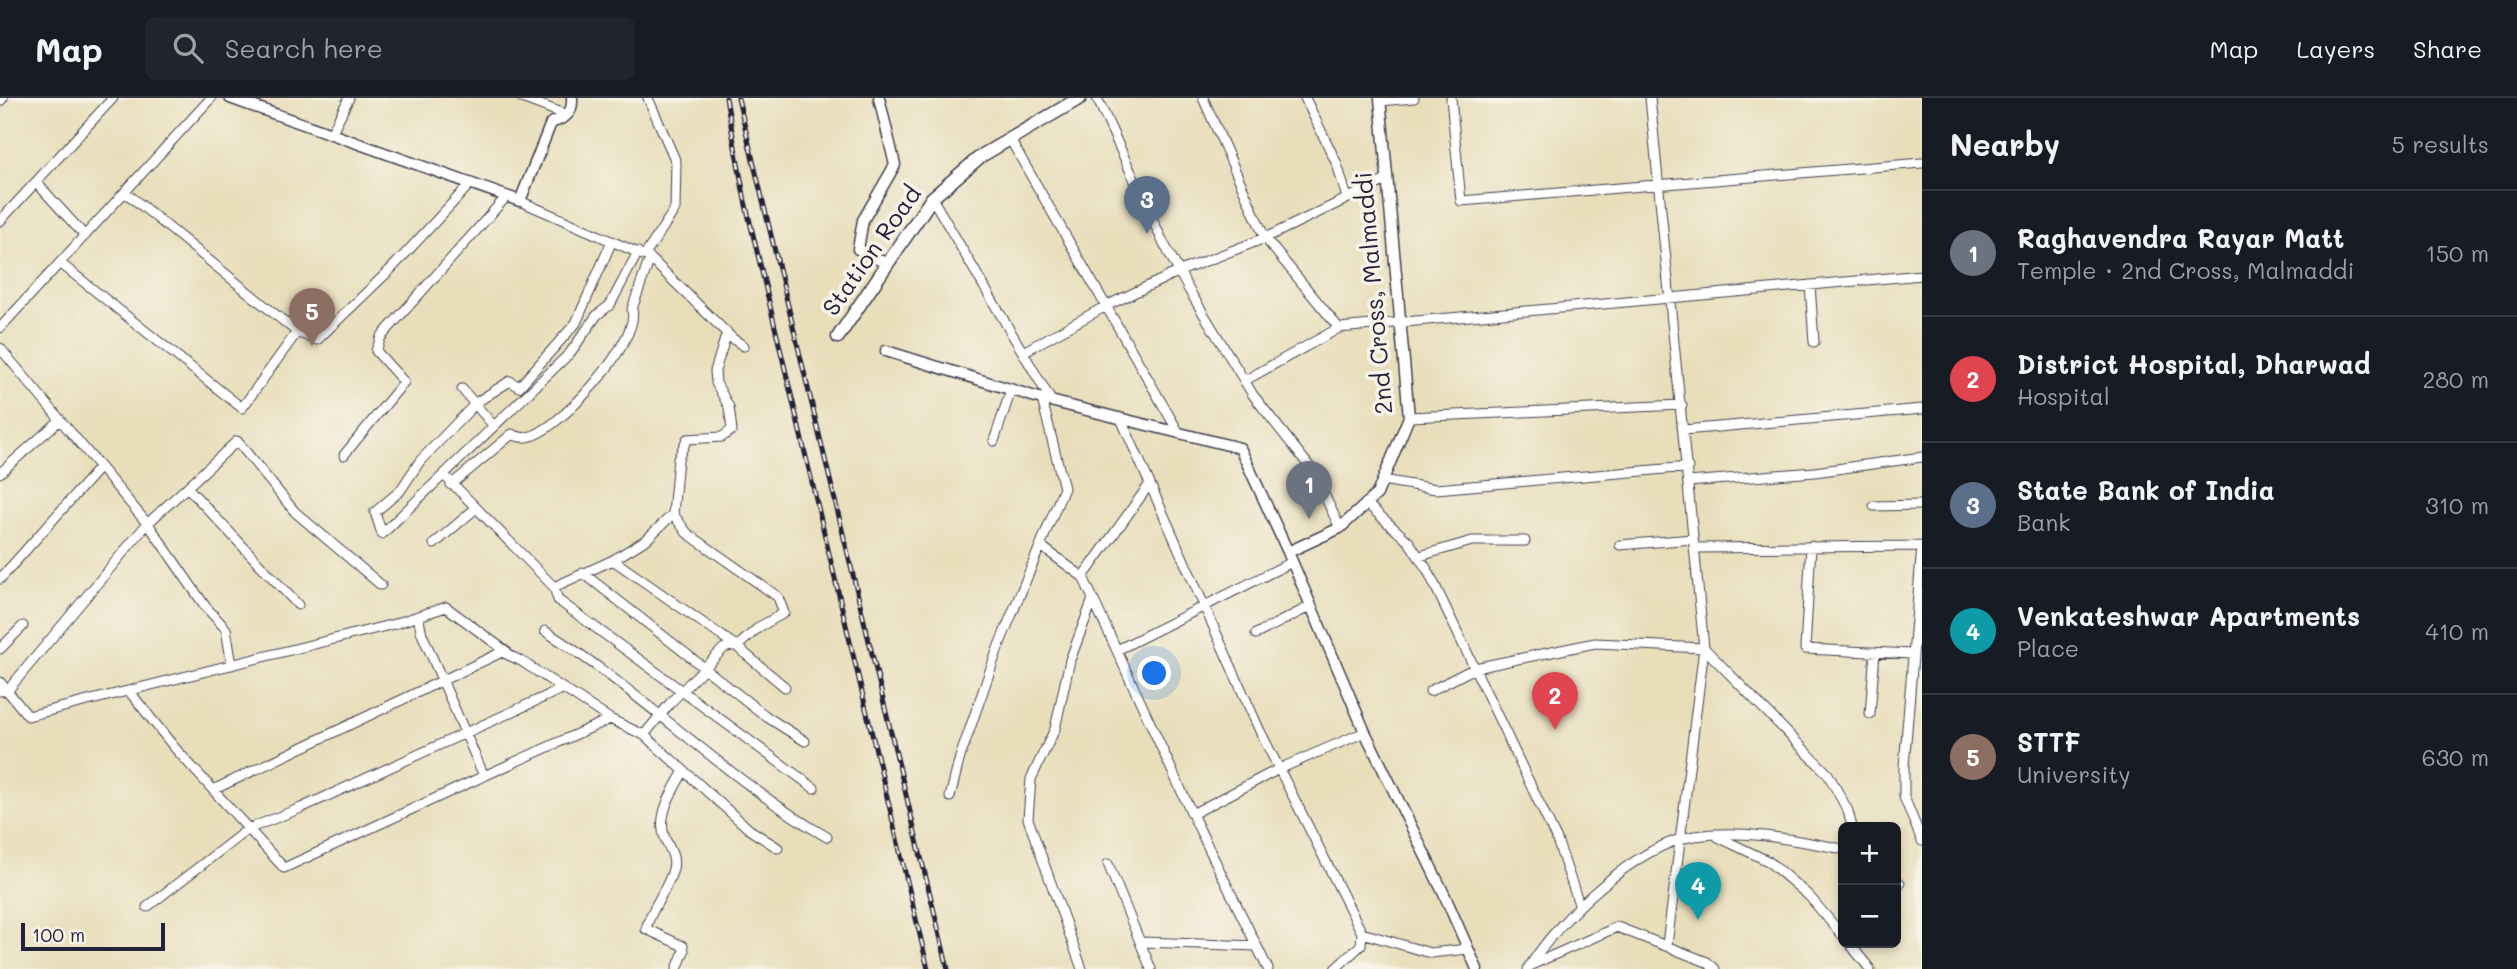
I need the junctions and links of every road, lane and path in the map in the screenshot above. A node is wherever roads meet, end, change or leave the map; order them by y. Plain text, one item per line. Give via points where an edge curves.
1 (113, 98) edge
2 (211, 98) edge
3 (230, 98) edge
4 (349, 98) edge
5 (522, 98) edge
6 (572, 98) edge
7 (648, 98) edge
8 (879, 98) edge
9 (1080, 98) edge
10 (1097, 98) edge
11 (1203, 98) edge
12 (1305, 98) edge
13 (1414, 98) edge
14 (1451, 98) edge
15 (1650, 98) edge
16 (1380, 99) edge
17 (567, 115) junction
18 (331, 134) junction
19 (1010, 139) junction
20 (1922, 163) edge
21 (1386, 180) junction
22 (36, 182) junction
23 (471, 183) junction
24 (1658, 186) junction
25 (125, 192) junction
26 (507, 196) junction
27 (932, 198) junction
28 (1347, 198) junction
29 (520, 201) junction
30 (0, 222) edge
31 (85, 236) junction
32 (1265, 238) junction
33 (612, 241) junction
34 (644, 255) junction
35 (60, 263) junction
36 (886, 263) junction
37 (1180, 271) junction
38 (1922, 275) edge
39 (1811, 285) junction
40 (1671, 298) junction
41 (1106, 306) junction
42 (1401, 323) junction
43 (0, 328) edge
44 (1339, 328) junction
45 (297, 332) junction
46 (727, 332) junction
47 (838, 337) dead end
48 (1814, 342) dead end
49 (744, 346) dead end
50 (0, 348) edge
51 (886, 351) dead end
52 (1023, 352) junction
53 (1244, 381) junction
54 (462, 389) dead end
55 (1011, 390) junction
56 (1047, 400) junction
57 (477, 402) junction
58 (1682, 405) junction
59 (1922, 409) edge
60 (1409, 417) junction
61 (1121, 419) junction
62 (60, 420) junction
63 (493, 425) junction
64 (1684, 430) junction
65 (1179, 433) junction
66 (994, 441) dead end
67 (344, 454) dead end
68 (1922, 457) edge
69 (100, 467) junction
70 (1688, 467) junction
71 (0, 472) edge
72 (444, 475) junction
73 (1382, 480) junction
74 (1688, 482) junction
75 (451, 485) junction
76 (1149, 485) junction
77 (187, 487) junction
78 (1366, 502) junction
79 (1922, 505) edge
80 (1874, 506) dead end
81 (475, 509) junction
82 (673, 513) junction
83 (147, 524) junction
84 (1339, 528) junction
85 (1525, 541) dead end
86 (434, 544) dead end
87 (1694, 544) junction
88 (1619, 545) dead end
89 (1041, 546) junction
90 (1811, 546) junction
91 (1922, 546) edge
92 (1420, 556) junction
93 (1290, 557) junction
94 (613, 560) junction
95 (583, 573) junction
96 (1083, 577) junction
97 (0, 579) edge
98 (381, 585) dead end
99 (554, 587) junction
100 (1093, 599) junction
101 (298, 605) dead end
102 (1204, 606) junction
103 (1311, 606) junction
104 (1919, 608) edge
105 (418, 616) junction
106 (23, 626) dead end
107 (545, 631) dead end
108 (1256, 634) dead end
109 (736, 646) junction
110 (1704, 648) junction
111 (0, 649) edge
112 (1116, 650) junction
113 (502, 652) junction
114 (1875, 652) junction
115 (1912, 654) junction
116 (232, 665) junction
117 (704, 667) junction
118 (1475, 668) junction
119 (0, 682) edge
120 (442, 682) junction
121 (785, 687) dead end
122 (562, 689) junction
123 (4, 690) edge
124 (130, 691) junction
125 (681, 691) junction
126 (1430, 691) dead end
127 (1870, 714) dead end
128 (660, 717) junction
129 (610, 719) junction
130 (1365, 732) junction
131 (465, 734) junction
132 (644, 735) junction
133 (805, 741) dead end
134 (1279, 769) junction
135 (684, 771) junction
136 (484, 776) junction
137 (814, 788) dead end
138 (215, 789) junction
139 (950, 797) dead end
140 (1192, 814) junction
141 (1918, 819) edge
142 (1851, 822) edge
143 (248, 829) junction
144 (1716, 836) junction
145 (827, 837) dead end
146 (1678, 841) junction
147 (1922, 841) edge
148 (778, 848) dead end
149 (1838, 848) edge
150 (1108, 864) dead end
151 (1579, 904) junction
152 (146, 907) dead end
153 (1838, 930) edge
154 (1362, 933) junction
155 (1142, 942) junction
156 (1667, 945) junction
157 (1257, 946) junction
158 (1853, 948) edge
159 (1468, 949) junction
160 (1528, 968) edge
161 (677, 969) edge
162 (1082, 969) edge
163 (1151, 969) edge
164 (1268, 969) edge
165 (1335, 969) edge
166 (1477, 969) edge
167 (1715, 969) edge
168 (1870, 969) edge

1 - 22 street
2 - 25 street
3 - 18 street
4 - 18 street
5 - 17 street
6 - 17 street
7 - 34 street via 676,162 675,209
8 - 36 street via 895,166 863,220 858,249
9 - 19 main road, Station Road
10 - 37 street
11 - 32 street
12 - 28 street via 1337,164
13 - 16 street
14 - 24 street via 1461,201
15 - 24 street
16 - 21 street, 2nd Cross, Malmaddi
17 - 29 street via 551,122
18 - 23 street
19 - 27 main road, Station Road via 981,156
19 - 41 street
20 - 24 street
21 - 28 street
21 - 42 street, 2nd Cross, Malmaddi
22 - 30 street
22 - 31 street
23 - 26 street
23 - 45 street via 317,340
24 - 40 street
25 - 31 street
25 - 45 street
26 - 29 street
26 - 67 street via 381,337 376,351 404,382
27 - 36 main road, Station Road
27 - 52 street
28 - 32 street
29 - 33 street
31 - 35 street
32 - 37 street
32 - 44 street
33 - 34 street
33 - 57 street via 576,323 519,387 510,381
34 - 46 street
34 - 63 street via 570,353
34 - 75 street via 627,339 597,382 539,433 526,438 512,434
35 - 43 street
35 - 45 street via 242,408
36 - 47 main road, Station Road
37 - 41 street
37 - 53 street
38 - 39 street
39 - 40 street
39 - 48 street
40 - 42 street
40 - 58 street
41 - 52 street
41 - 65 street
42 - 44 street
42 - 60 street, 2nd Cross, Malmaddi
44 - 53 street
46 - 49 street
46 - 82 street via 715,371 732,430 722,437 693,437 681,447
50 - 62 street
51 - 55 street
52 - 56 street
53 - 84 street via 1313,471
54 - 57 street
55 - 56 street
55 - 66 street
56 - 61 street
56 - 89 street via 1064,488
57 - 63 street
57 - 72 street via 419,461 400,491 375,512 383,534
58 - 60 street
58 - 64 street
59 - 64 street
60 - 73 street, 2nd Cross, Malmaddi
61 - 65 street
61 - 76 street
62 - 69 street
62 - 71 street
63 - 72 street
64 - 70 street
65 - 93 street via 1240,448
68 - 74 street via 1815,472
69 - 83 street
69 - 97 street
70 - 73 street via 1436,489
70 - 74 street
72 - 75 street
73 - 78 street, 2nd Cross, Malmaddi via 1377,494
74 - 87 street
75 - 81 street
76 - 96 street
76 - 102 street
77 - 83 street
77 - 98 street via 237,441 295,512
77 - 101 street
78 - 84 street, 2nd Cross, Malmaddi
78 - 92 street
79 - 80 street
81 - 86 street
81 - 99 street
82 - 94 street via 646,539
82 - 109 street via 687,534 778,597 784,613
83 - 116 street via 226,629
83 - 123 street
84 - 93 street, 2nd Cross, Malmaddi
85 - 92 street via 1472,541
87 - 88 street
87 - 90 street
87 - 110 street
89 - 96 street
89 - 139 street via 998,648
90 - 91 street
90 - 114 street via 1805,649
91 - 104 street
92 - 118 street
93 - 102 street
93 - 103 street
94 - 95 street
94 - 109 street
95 - 99 street
95 - 117 street
96 - 100 street
99 - 125 street via 558,600
100 - 112 street
100 - 162 street via 1070,660 1055,729 1027,797 1028,819
102 - 112 street
102 - 134 street
103 - 108 street
103 - 130 street
104 - 115 street
105 - 113 street via 446,607 507,652
105 - 116 street
105 - 120 street
106 - 111 street
107 - 128 street
109 - 117 street via 724,648
109 - 121 street
110 - 118 street via 1595,643
110 - 142 street via 1828,774
110 - 146 street
112 - 140 street
113 - 120 street
113 - 122 street
114 - 115 street
114 - 127 street
115 - 141 street via 1904,797
116 - 124 street
117 - 125 street
117 - 133 street via 767,718
118 - 126 street
118 - 151 street via 1557,839
119 - 123 street
120 - 131 street
120 - 138 street
122 - 129 street
122 - 131 street
123 - 124 street via 28,716
124 - 138 street
125 - 128 street
125 - 137 street
128 - 132 street
128 - 145 street via 772,802
129 - 132 street
129 - 136 street
130 - 134 street
130 - 159 street
131 - 136 street
131 - 143 street
132 - 135 street
134 - 140 street
134 - 154 street
135 - 148 street via 750,830
135 - 161 street via 662,821 673,852 673,868 646,929 683,946
136 - 143 street via 284,868
138 - 143 street
140 - 157 street
141 - 147 street
143 - 152 street
144 - 146 street
144 - 149 street via 1764,835
144 - 153 street via 1768,861
146 - 151 street via 1615,876
146 - 156 street
150 - 155 street
151 - 160 street
154 - 159 street via 1430,953
154 - 165 street via 1361,945
155 - 157 street
155 - 163 street
156 - 160 street via 1617,928
156 - 167 street
157 - 164 street
158 - 168 street
159 - 166 street

